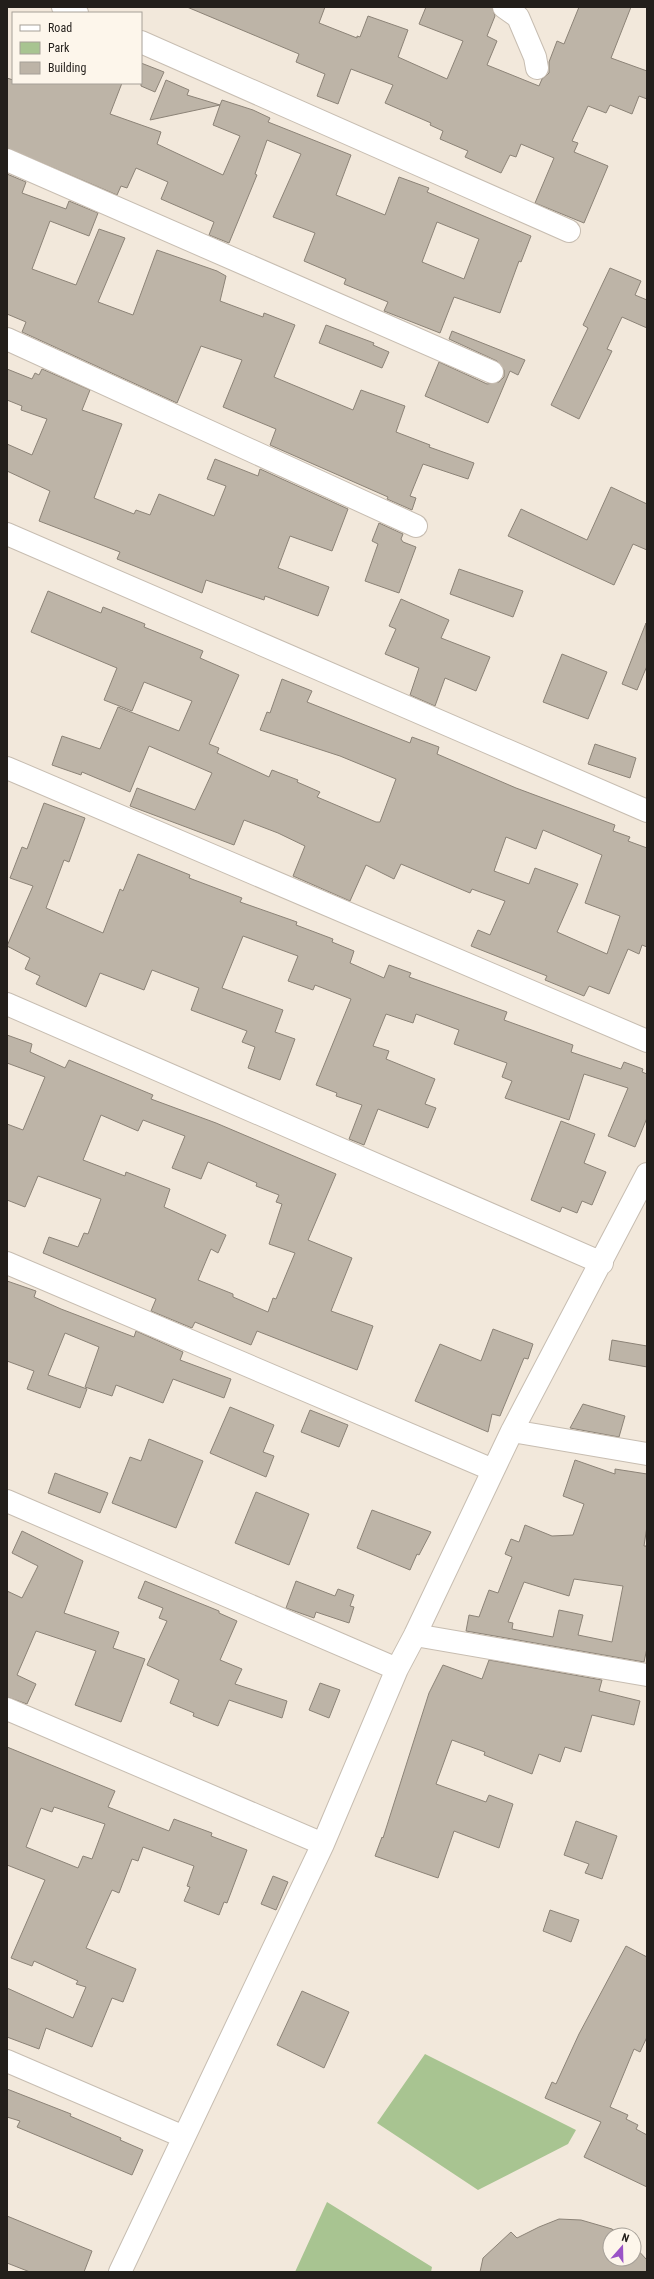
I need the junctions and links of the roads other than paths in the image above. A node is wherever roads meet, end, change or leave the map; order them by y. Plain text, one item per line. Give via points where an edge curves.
1 (63, 7) edge
2 (504, 7) edge
3 (75, 12) edge
4 (142, 42) edge
5 (538, 68) dead end
6 (7, 160) edge
7 (569, 231) dead end
8 (7, 339) edge
9 (492, 372) dead end
10 (416, 526) dead end
11 (7, 534) edge
12 (7, 768) edge
13 (647, 812) edge
14 (7, 1004) edge
15 (647, 1041) edge
16 (647, 1174) edge
17 (7, 1262) edge
18 (602, 1263) junction
19 (512, 1431) junction
20 (647, 1454) edge
21 (493, 1470) junction
22 (7, 1502) edge
23 (416, 1635) junction
24 (396, 1669) junction
25 (647, 1675) edge
26 (7, 1709) edge
27 (322, 1844) junction
28 (7, 2062) edge
29 (184, 2137) junction
30 (120, 2272) edge

1 - 3 street
2 - 5 street via 518,17
4 - 7 street
6 - 9 street
8 - 10 street
11 - 13 street
12 - 15 street
14 - 18 street
16 - 18 street
17 - 21 street
18 - 19 street
19 - 20 street
19 - 21 street
21 - 23 street
22 - 24 street
23 - 24 street
23 - 25 street
24 - 27 street
26 - 27 street
27 - 29 street
28 - 29 street
29 - 30 street

